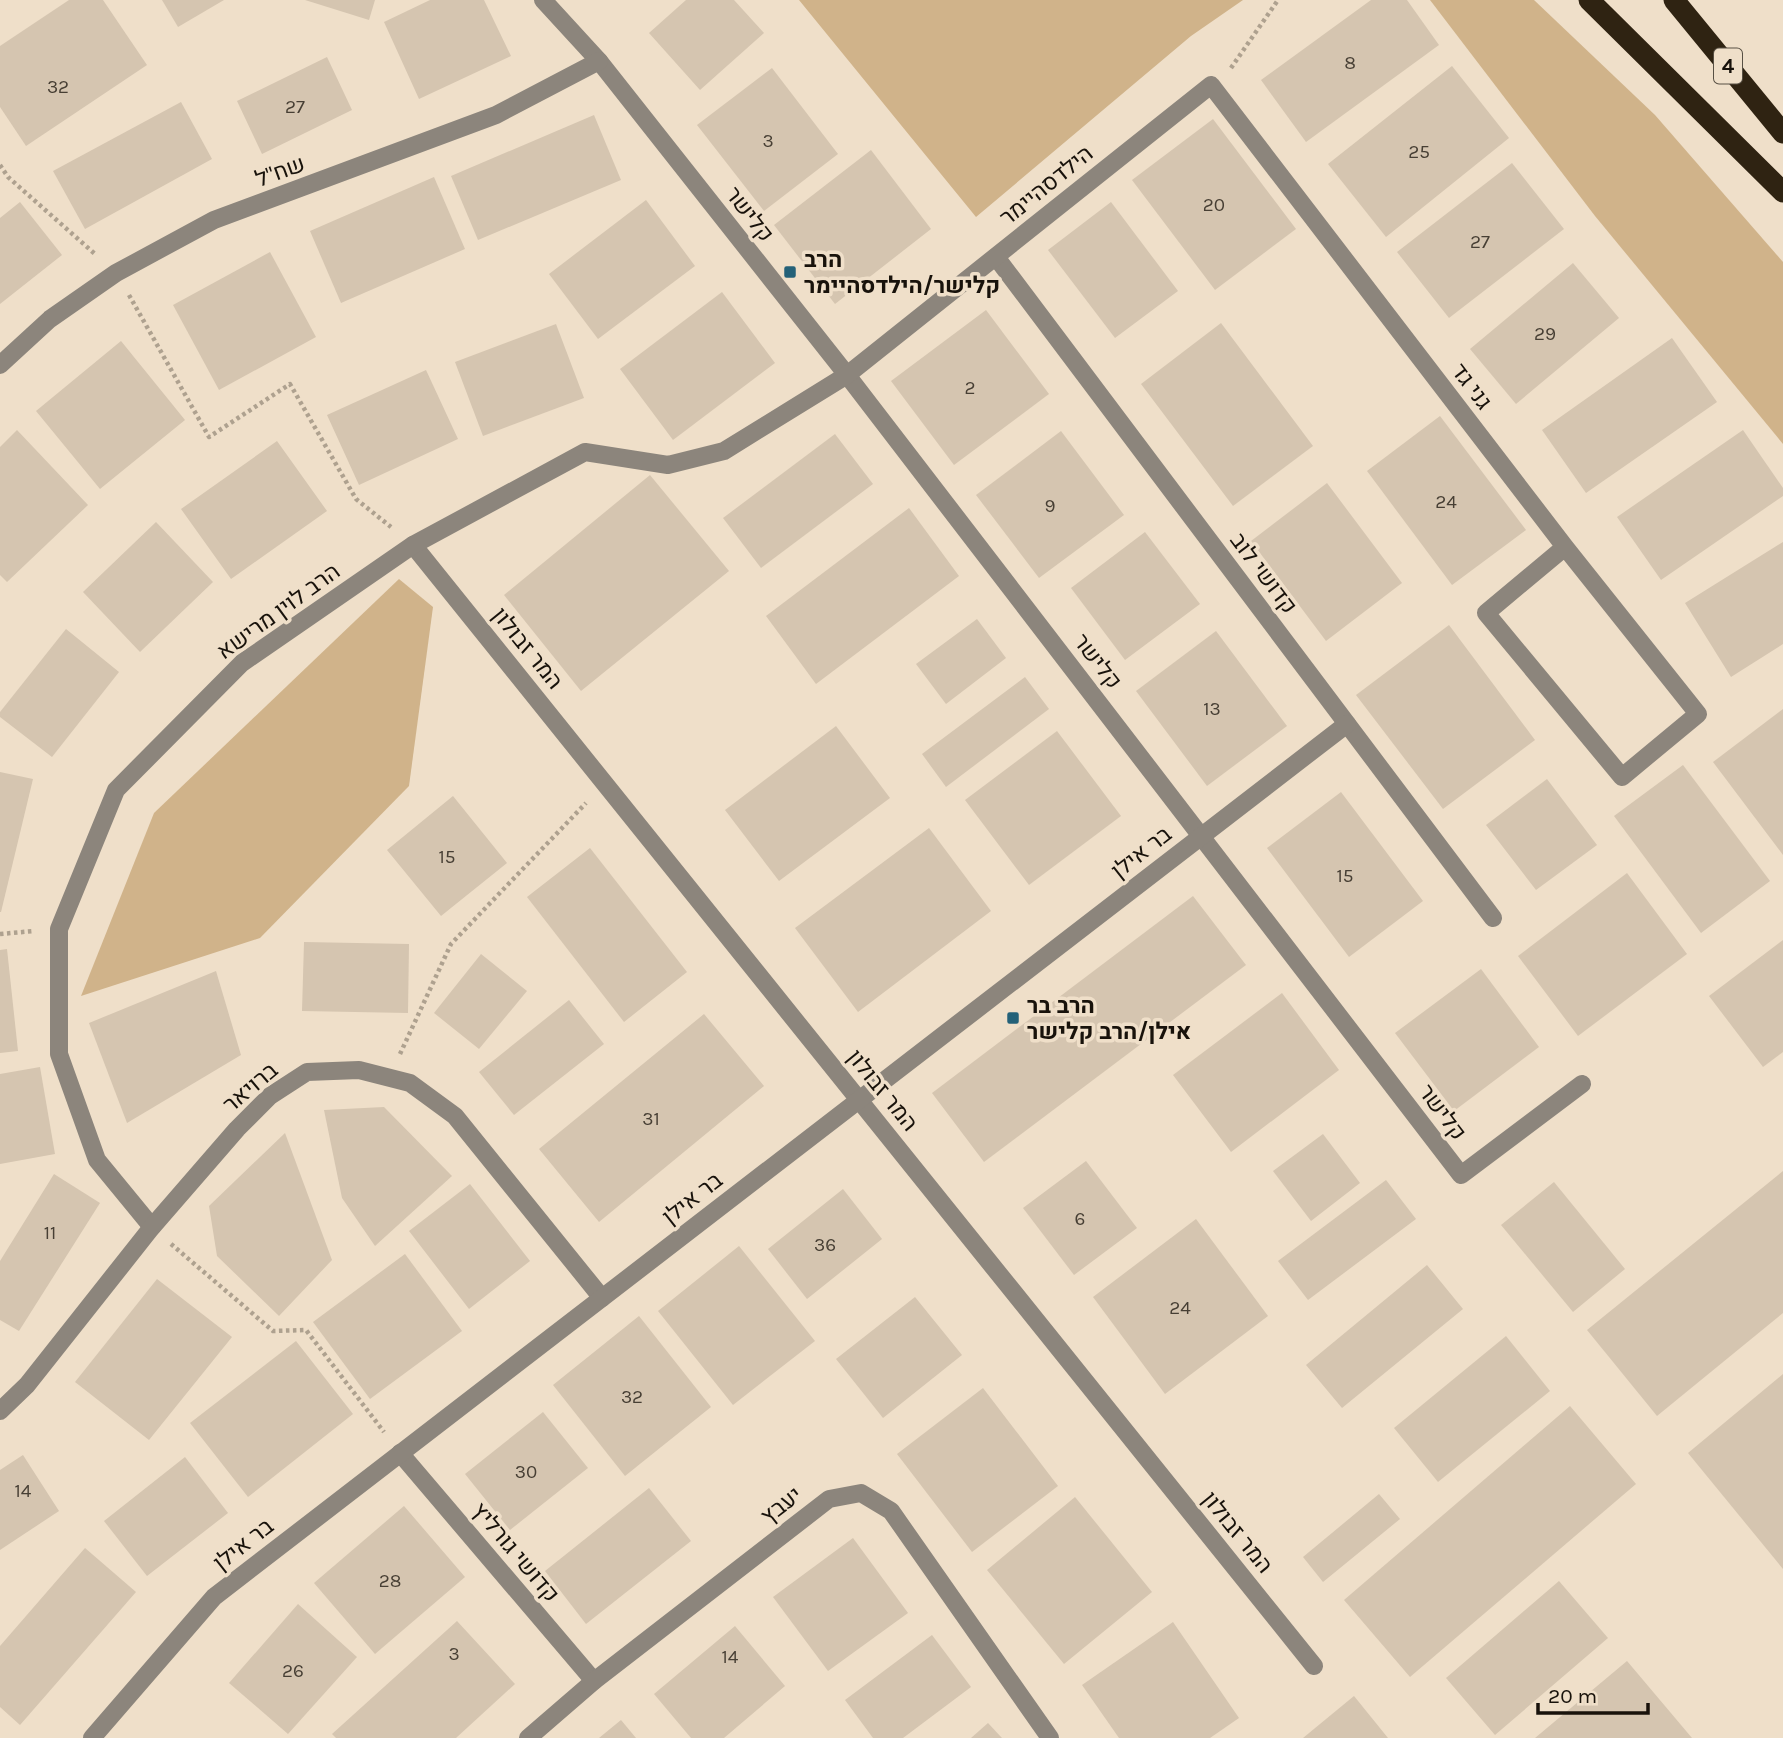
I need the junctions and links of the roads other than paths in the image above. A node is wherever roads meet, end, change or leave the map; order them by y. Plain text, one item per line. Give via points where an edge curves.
1 (542, 0) edge
2 (1589, 0) edge
3 (1674, 0) edge
4 (599, 61) junction
5 (1213, 89) joint
6 (1783, 133) edge
7 (1783, 192) edge
8 (996, 257) junction
9 (0, 365) edge
10 (846, 375) junction
11 (414, 545) junction
12 (1565, 547) junction
13 (1347, 724) junction
14 (1202, 835) junction
15 (1493, 918) dead end
16 (1582, 1084) dead end
17 (859, 1100) junction
18 (152, 1227) junction
19 (602, 1298) junction
20 (0, 1411) edge
21 (400, 1453) junction
22 (1314, 1666) dead end
23 (594, 1682) junction
24 (92, 1738) edge
25 (528, 1738) edge
26 (1050, 1738) edge

1 - 4 street, קלישר
2 - 7 highway
3 - 6 highway, 4
4 - 9 street, שח"ל via 496,115 214,220 116,273 50,319
4 - 10 street, קלישר
5 - 8 street, הילדסהיימר
5 - 12 street, גני גד
8 - 10 street, הילדסהיימר
8 - 13 street, קדושי לוב
10 - 11 street, הרב לוין מרישא via 724,451 668,464 585,452
10 - 14 street, קלישר
11 - 17 street, המר זבולון
11 - 18 street, הרב לוין מרישא via 242,663 116,790 59,929 59,1054 97,1160
12 - 12 street, גני גד via 1698,714 1622,777 1486,613
13 - 14 street, בר אילן
13 - 15 street, קדושי לוב
14 - 16 street, קלישר via 1461,1175
14 - 17 street, בר אילן
17 - 19 street, בר אילן
17 - 22 street, המר זבולון
18 - 19 street, ברויאר via 270,1096 307,1072 359,1070 410,1083 455,1116
18 - 20 street, ברויאר via 27,1385
19 - 21 street, בר אילן
21 - 23 street, קדושי גורליץ
21 - 24 street, בר אילן via 214,1597
23 - 25 street, יעבץ
23 - 26 street, יעבץ via 829,1499 861,1493 891,1511

